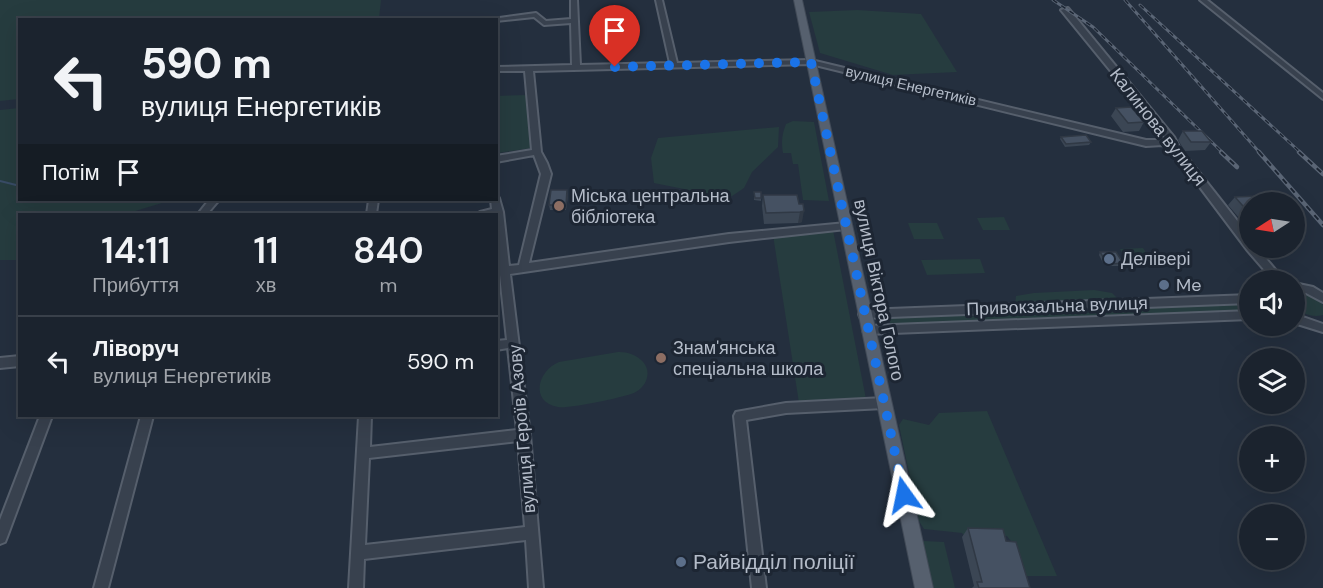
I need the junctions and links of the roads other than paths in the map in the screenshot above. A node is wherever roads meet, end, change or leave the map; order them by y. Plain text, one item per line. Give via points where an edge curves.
1 (573, 0) edge
2 (660, 0) edge
3 (798, 0) edge
4 (1203, 0) edge
5 (1065, 10) dead end
6 (498, 19) edge
7 (575, 21) junction
8 (811, 62) junction
9 (674, 65) junction
10 (576, 68) junction
11 (498, 69) edge
12 (529, 69) junction
13 (1323, 97) edge
14 (1175, 148) junction
15 (537, 152) junction
16 (498, 159) edge
17 (213, 201) edge
18 (496, 201) edge
19 (498, 212) junction
20 (203, 213) edge
21 (490, 213) edge
22 (846, 226) junction
23 (1239, 231) edge
24 (1261, 258) edge
25 (524, 268) junction
26 (1271, 270) edge
27 (501, 271) edge
28 (1305, 289) edge
29 (1323, 298) edge
30 (1239, 300) edge
31 (1239, 315) edge
32 (1305, 319) edge
33 (1305, 321) edge
34 (866, 322) junction
35 (1323, 322) edge
36 (1323, 328) edge
37 (514, 343) junction
38 (498, 346) edge
39 (18, 361) edge
40 (0, 363) edge
41 (884, 403) junction
42 (46, 417) edge
43 (147, 417) edge
44 (365, 417) edge
45 (524, 435) junction
46 (364, 453) junction
47 (531, 533) junction
48 (0, 537) edge
49 (358, 553) junction
50 (101, 588) edge
51 (356, 588) edge
52 (536, 588) edge
53 (759, 588) edge
54 (924, 588) edge

1 - 7 street
2 - 9 street
3 - 8 main road, вулиця Віктора Голого
4 - 13 street
5 - 14 street, Калинова вулиця
6 - 7 street via 532,15 544,23
7 - 10 street
8 - 9 street, вулиця Енергетиків
8 - 14 street, вулиця Енергетиків via 1146,143 1164,142
8 - 22 main road, вулиця Віктора Голого
9 - 10 street, вулиця Енергетиків
10 - 12 street, вулиця Енергетиків
11 - 12 street, вулиця Енергетиків
12 - 15 street
14 - 23 street, Калинова вулиця
15 - 16 street
15 - 25 street via 546,174
17 - 20 street
18 - 19 street, вулиця Героїв Азову
19 - 21 street
19 - 27 street, вулиця Героїв Азову
22 - 25 street
22 - 34 main road, вулиця Віктора Голого
24 - 26 street, Калинова вулиця
25 - 27 street
27 - 37 street, вулиця Героїв Азову
28 - 29 street
30 - 34 street, Привокзальна вулиця
31 - 34 street, Привокзальна вулиця
32 - 35 street
33 - 36 street
34 - 41 main road, вулиця Віктора Голого
37 - 38 street
37 - 45 street, вулиця Героїв Азову
39 - 40 street
41 - 53 street via 786,408 740,416
41 - 54 main road, вулиця Віктора Голого
42 - 48 street
43 - 50 street
44 - 46 street
45 - 46 street
45 - 47 street, вулиця Героїв Азову
46 - 49 street
47 - 49 street
47 - 52 street, вулиця Героїв Азову
49 - 51 street

